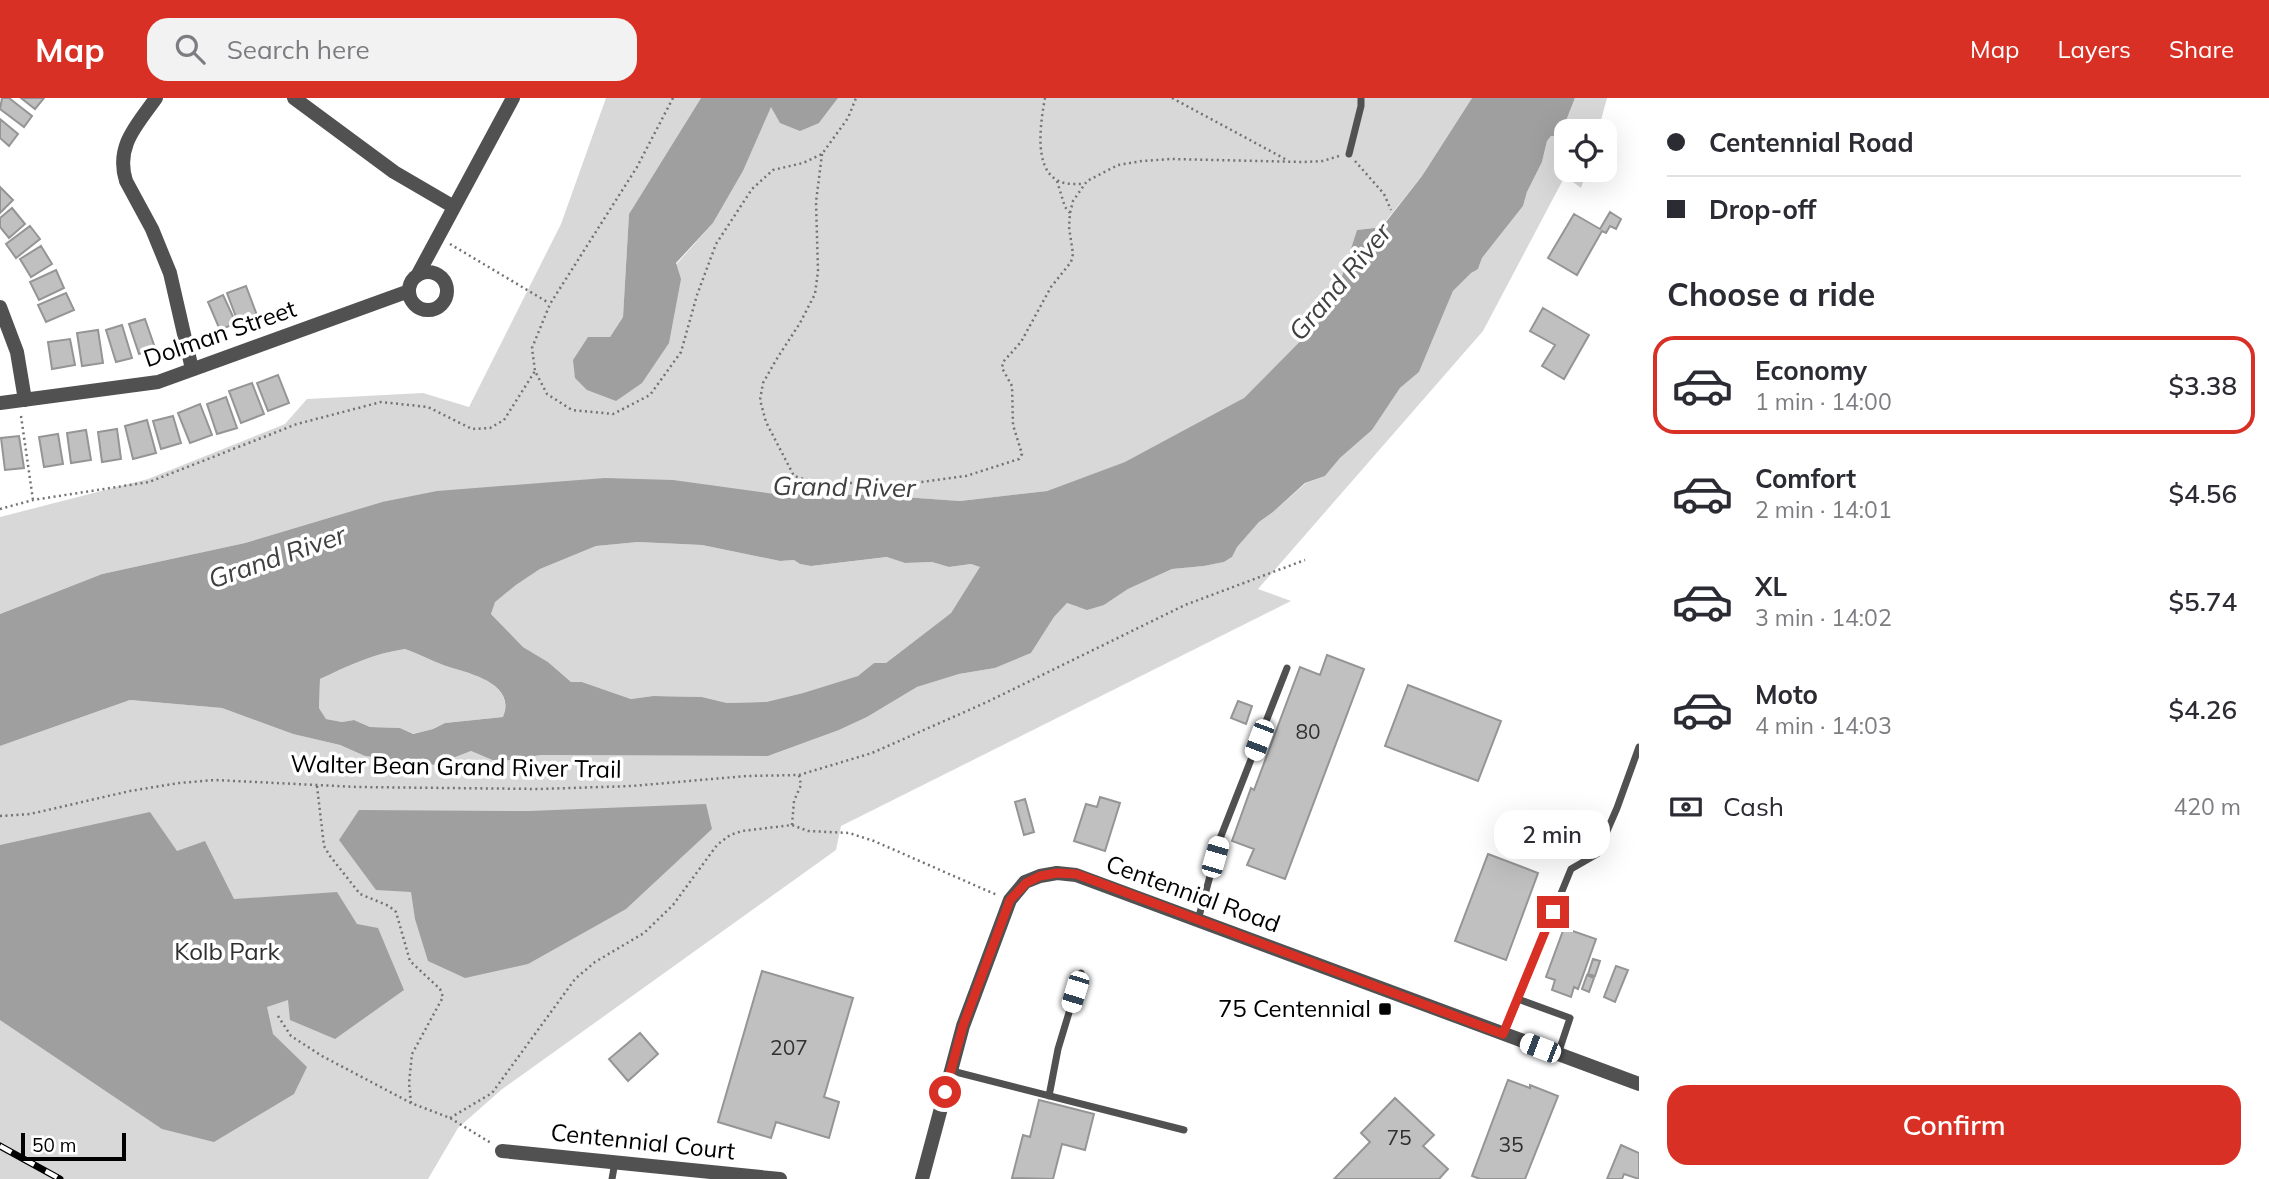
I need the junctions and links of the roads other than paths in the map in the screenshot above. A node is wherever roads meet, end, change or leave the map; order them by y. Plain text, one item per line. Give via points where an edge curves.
1 (156, 98) edge
2 (294, 98) edge
3 (513, 98) edge
4 (1361, 98) edge
5 (1349, 153) road end
6 (454, 207) junction
7 (417, 275) junction
8 (409, 292) junction
9 (0, 307) edge
10 (192, 369) junction
11 (25, 400) junction
12 (0, 403) edge
13 (1287, 668) dead end
14 (1639, 747) edge
15 (1198, 920) junction
16 (1081, 973) dead end
17 (1518, 999) junction
18 (1503, 1034) junction
19 (1558, 1054) junction
20 (951, 1071) junction
21 (1639, 1084) edge
22 (1049, 1096) junction
23 (1184, 1130) dead end
24 (502, 1151) road end
25 (615, 1162) junction
26 (668, 1173) edge
27 (746, 1177) edge
28 (611, 1179) edge
29 (780, 1179) edge
30 (922, 1179) edge

1 - 10 street via 128,140 122,169 170,273
2 - 6 street via 394,172
3 - 6 street
4 - 5 lane
6 - 7 street
7 - 8 street
7 - 8 street via 429,272 440,277 447,288 445,300 436,309 424,310 413,303
8 - 10 street, Dolman Street
9 - 11 street via 17,352
10 - 11 street, Dolman Street via 158,382
11 - 12 street, Dolman Street
13 - 15 lane via 1221,836
14 - 17 lane via 1597,854 1571,869
15 - 18 street, Centennial Road
15 - 20 street, Centennial Road via 1076,874 1040,876 1026,883 1010,900
16 - 22 lane
17 - 18 lane
17 - 19 lane via 1570,1018
18 - 19 street, Centennial Road
19 - 21 street, Centennial Road
20 - 22 lane
20 - 30 street, Centennial Road
22 - 23 lane
24 - 25 street, Centennial Court
25 - 26 street, Centennial Court
25 - 28 lane
26 - 27 street, Centennial Court
27 - 29 street, Centennial Court

